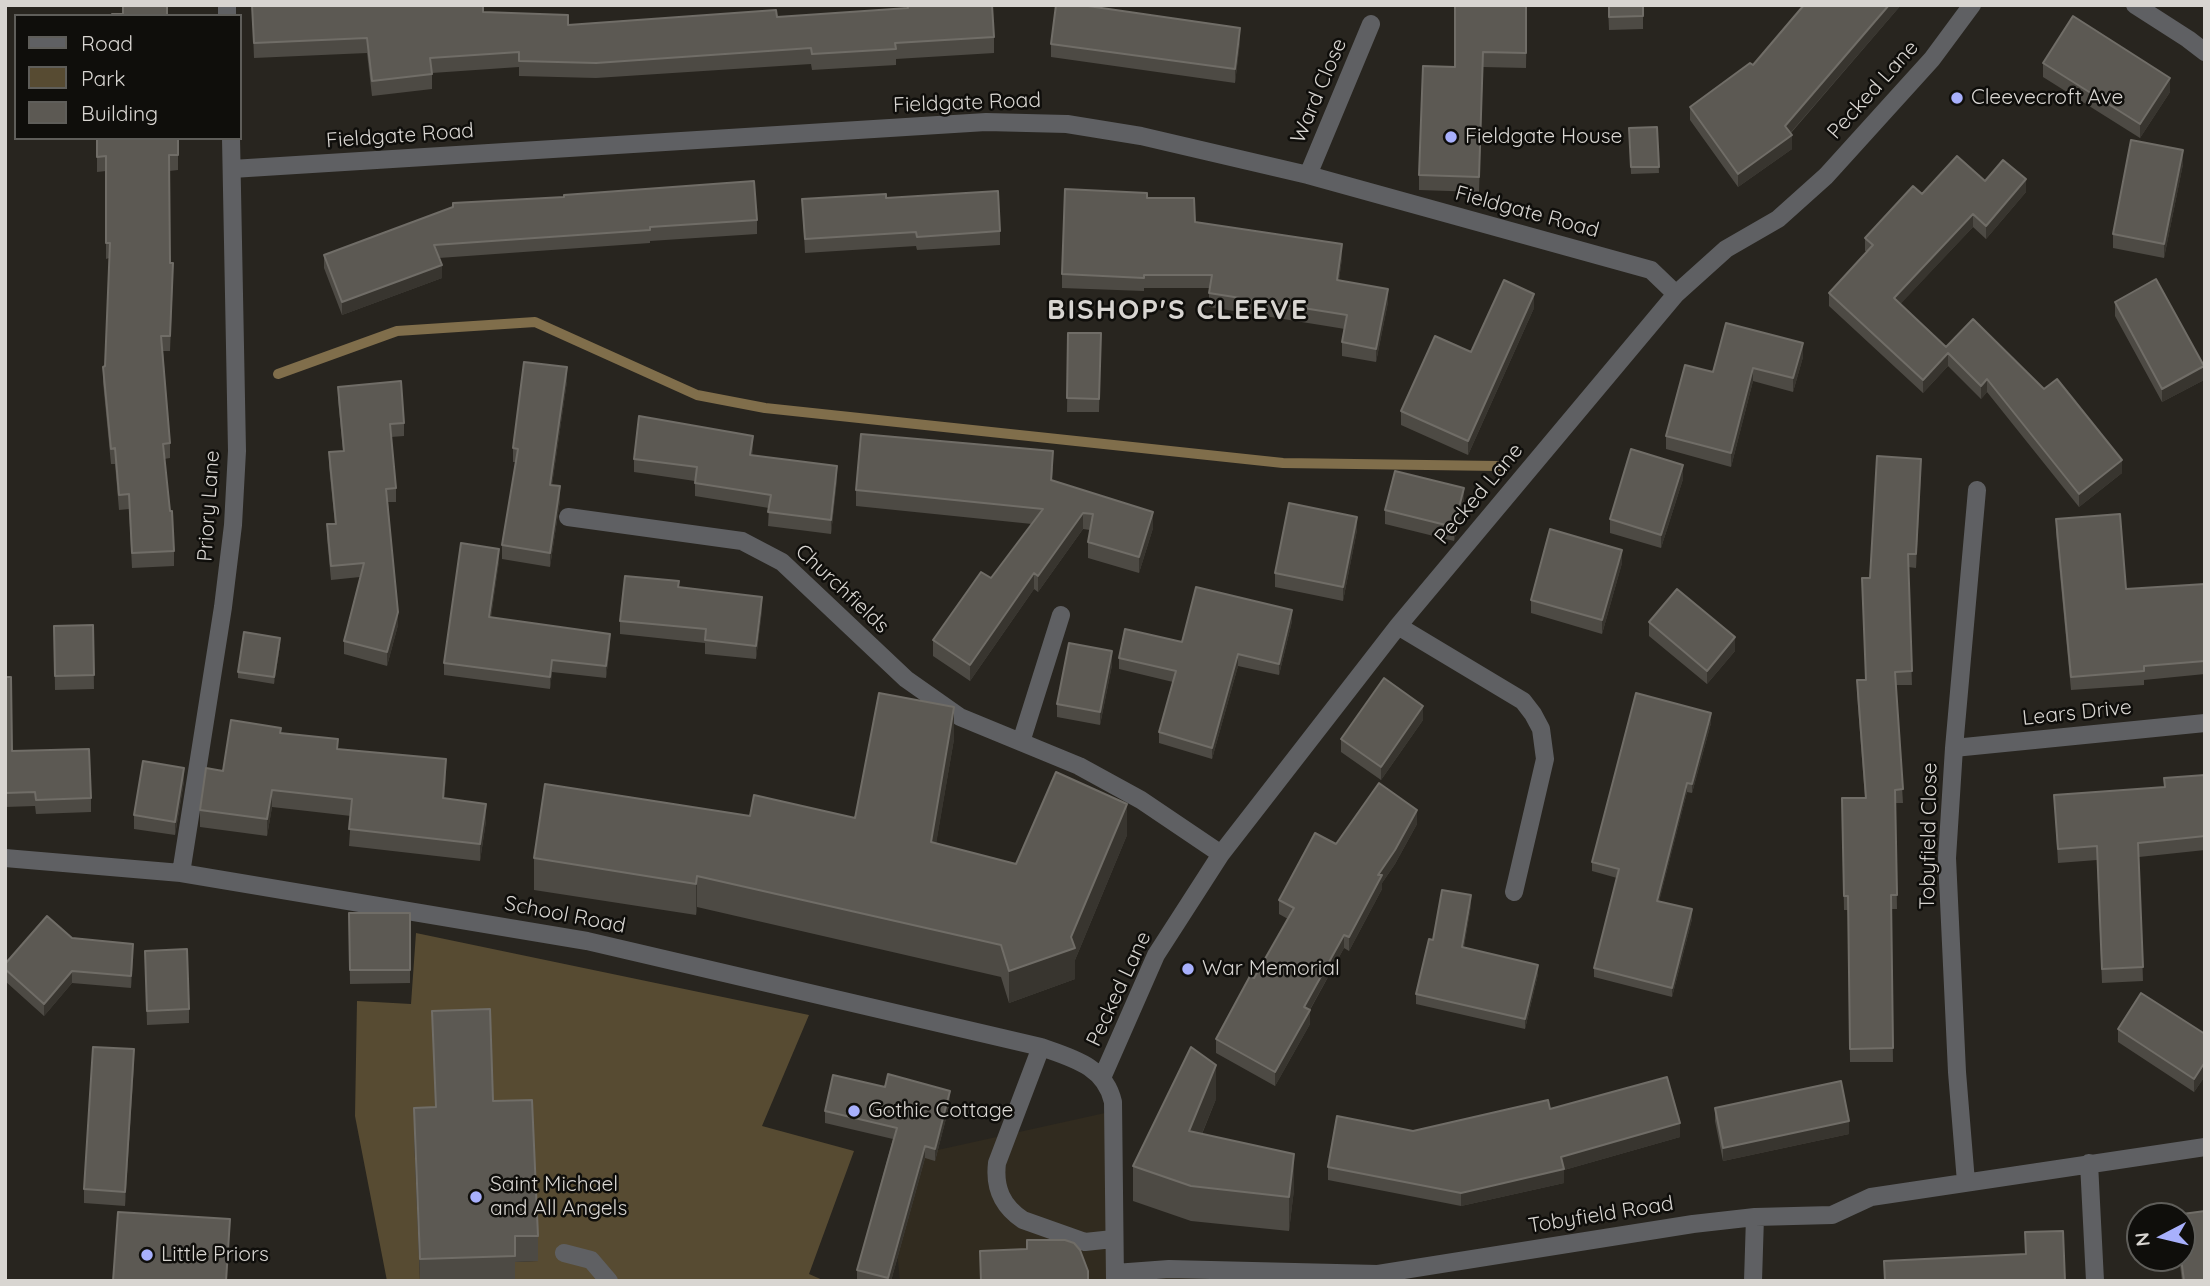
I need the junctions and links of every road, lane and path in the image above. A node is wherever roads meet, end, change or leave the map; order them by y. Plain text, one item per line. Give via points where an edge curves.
1 (1972, 5) edge
2 (2136, 5) edge
3 (1371, 24) dead end
4 (2205, 52) edge
5 (231, 140) edge
6 (232, 169) junction
7 (1308, 175) junction
8 (1676, 294) junction
9 (1977, 490) dead end
10 (568, 517) dead end
11 (1061, 615) dead end
12 (1398, 626) junction
13 (2205, 723) edge
14 (1021, 742) junction
15 (1954, 748) junction
16 (1222, 854) junction
17 (5, 858) edge
18 (181, 873) junction
19 (1514, 892) dead end
20 (1041, 1047) junction
21 (1102, 1077) junction
22 (2205, 1147) edge
23 (2089, 1163) junction
24 (1966, 1182) junction
25 (1755, 1217) junction
26 (1113, 1239) junction
27 (564, 1254) dead end
28 (1115, 1277) edge
29 (609, 1281) edge
30 (1753, 1281) edge
31 (2095, 1281) edge

1 - 8 street, Pecked Lane via 1932,60 1826,176 1778,219 1726,249
2 - 4 street
3 - 7 street, Ward Close
5 - 6 street, Priory Lane
6 - 7 street, Fieldgate Road via 1028,121 1141,136
6 - 18 street, Priory Lane via 237,451 233,525
7 - 8 street, Fieldgate Road via 1651,270
8 - 12 street, Pecked Lane
9 - 15 street, Tobyfield Close
10 - 14 street, Churchfields via 742,541 782,562 906,679 960,717
11 - 14 street
12 - 16 street, Pecked Lane
12 - 19 street via 1523,701 1541,729 1545,759
13 - 15 street, Lears Drive
14 - 16 street, Churchfields via 1079,766 1141,800
15 - 24 street, Tobyfield Close via 1947,858
16 - 21 street, Pecked Lane via 1156,955
17 - 18 street, School Road
18 - 20 street, School Road via 587,941
20 - 21 street, School Road via 1079,1060
20 - 26 street via 997,1163 1001,1199 1023,1220 1085,1242
21 - 26 street via 1114,1111
22 - 23 street, Tobyfield Road
23 - 24 street, Tobyfield Road
23 - 31 street
24 - 25 street, Tobyfield Road via 1871,1197 1832,1216
25 - 28 street, Tobyfield Road via 1378,1274 1169,1269
25 - 30 street
26 - 28 street
27 - 29 street via 591,1260

